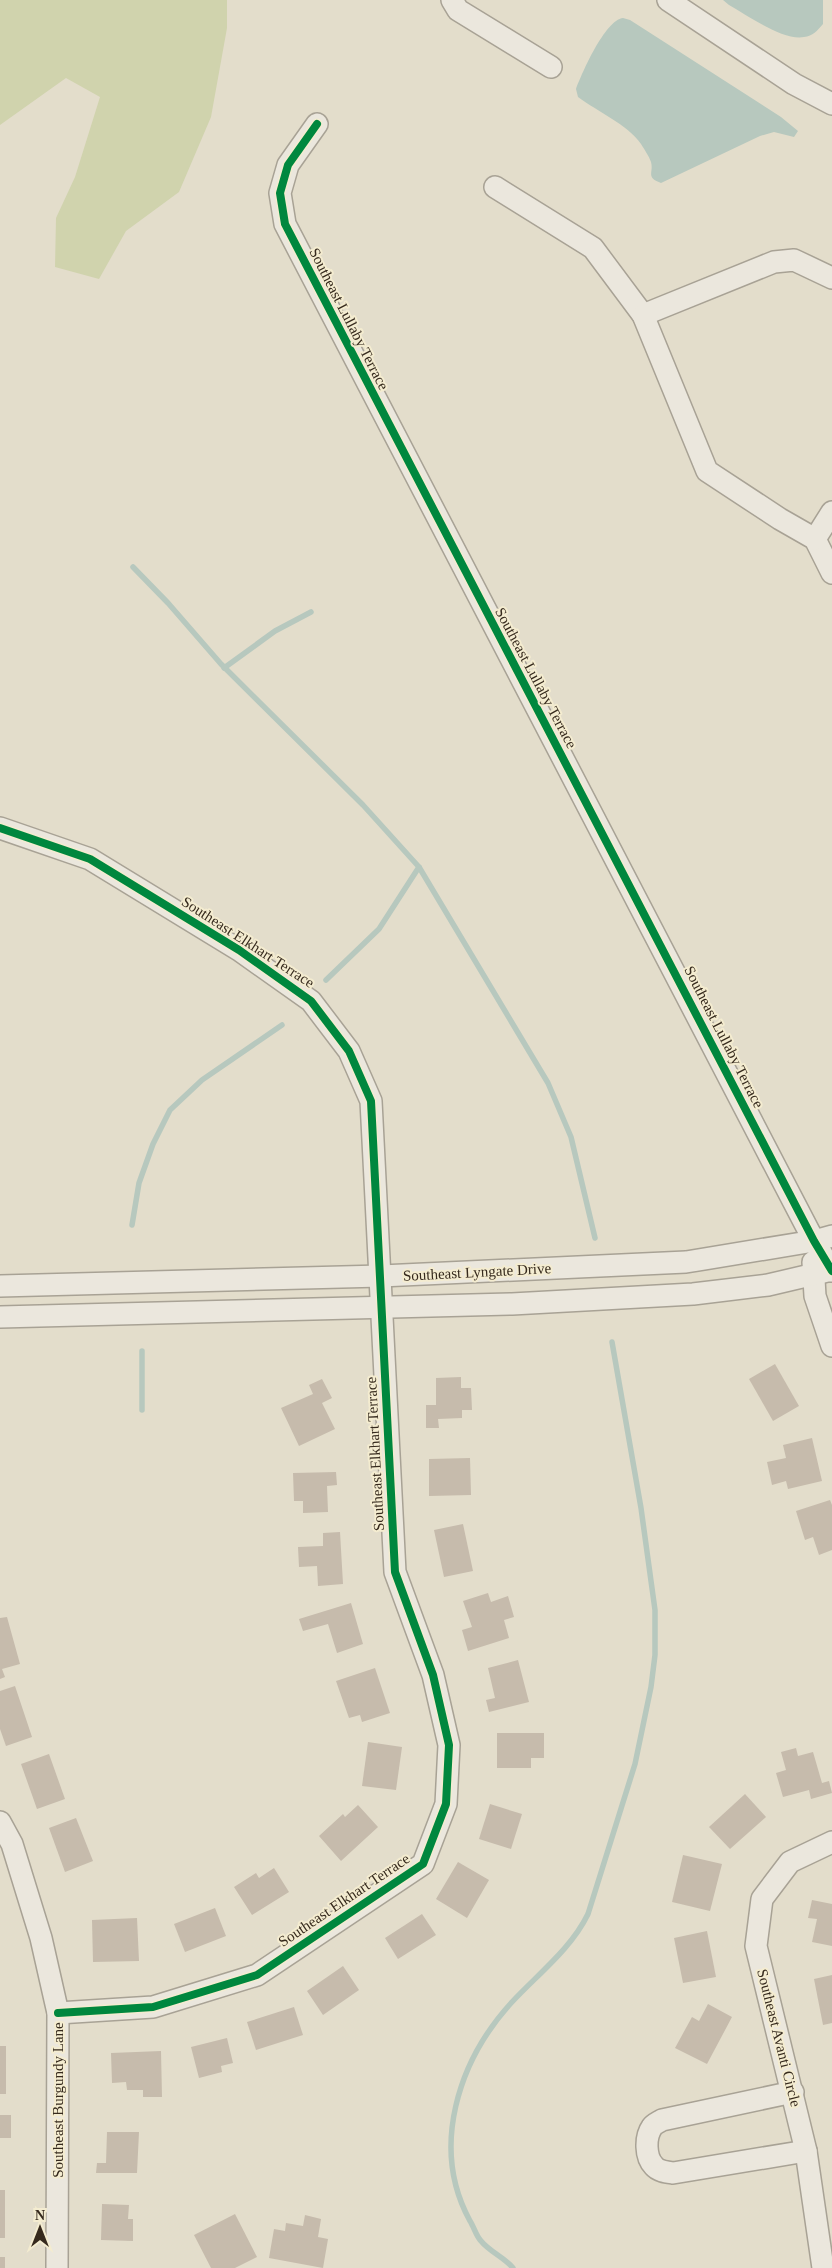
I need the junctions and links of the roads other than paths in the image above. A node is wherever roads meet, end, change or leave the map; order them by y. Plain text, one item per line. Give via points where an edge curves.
1 (452, 0) edge
2 (668, 0) edge
3 (552, 66) dead end
4 (831, 97) edge
5 (316, 124) dead end
6 (496, 188) dead end
7 (832, 278) edge
8 (643, 315) junction
9 (832, 512) edge
10 (815, 539) junction
11 (832, 573) edge
12 (0, 828) edge
13 (823, 1239) edge
14 (827, 1271) edge
15 (381, 1276) junction
16 (0, 1286) edge
17 (381, 1308) junction
18 (0, 1317) edge
19 (832, 1346) edge
20 (0, 1822) edge
21 (832, 1842) edge
22 (58, 2013) junction
23 (793, 2092) junction
24 (806, 2151) junction
25 (57, 2268) edge
26 (823, 2268) edge

1 - 3 street via 458,10
2 - 4 street via 794,84
5 - 13 street, Southeast Lullaby Terrace via 288,165 280,193 285,224
6 - 8 street via 593,248
7 - 8 street via 794,260 774,262
8 - 10 street via 707,471
9 - 10 street
10 - 11 street
12 - 15 street, Southeast Elkhart Terrace via 90,858 239,950 311,1000 349,1051 371,1101
13 - 14 street
13 - 15 street, Southeast Lyngate Drive via 686,1262
14 - 17 street, Southeast Lyngate Drive via 768,1285 693,1294
14 - 19 street via 815,1296
15 - 16 street, Southeast Lyngate Drive
15 - 17 street, Southeast Elkhart Terrace
17 - 18 street, Southeast Lyngate Drive
17 - 22 street, Southeast Elkhart Terrace via 395,1572 434,1674 449,1744 446,1804 423,1864 257,1975 153,2007
20 - 22 street, Southeast Burgundy Lane via 12,1844 41,1938
21 - 23 street, Southeast Avanti Circle via 790,1862 762,1899 756,1946
22 - 25 street, Southeast Burgundy Lane
23 - 24 street, Southeast Avanti Circle
23 - 24 street via 662,2120 652,2127 648,2151 655,2167 673,2174
24 - 26 street, Southeast Avanti Circle

